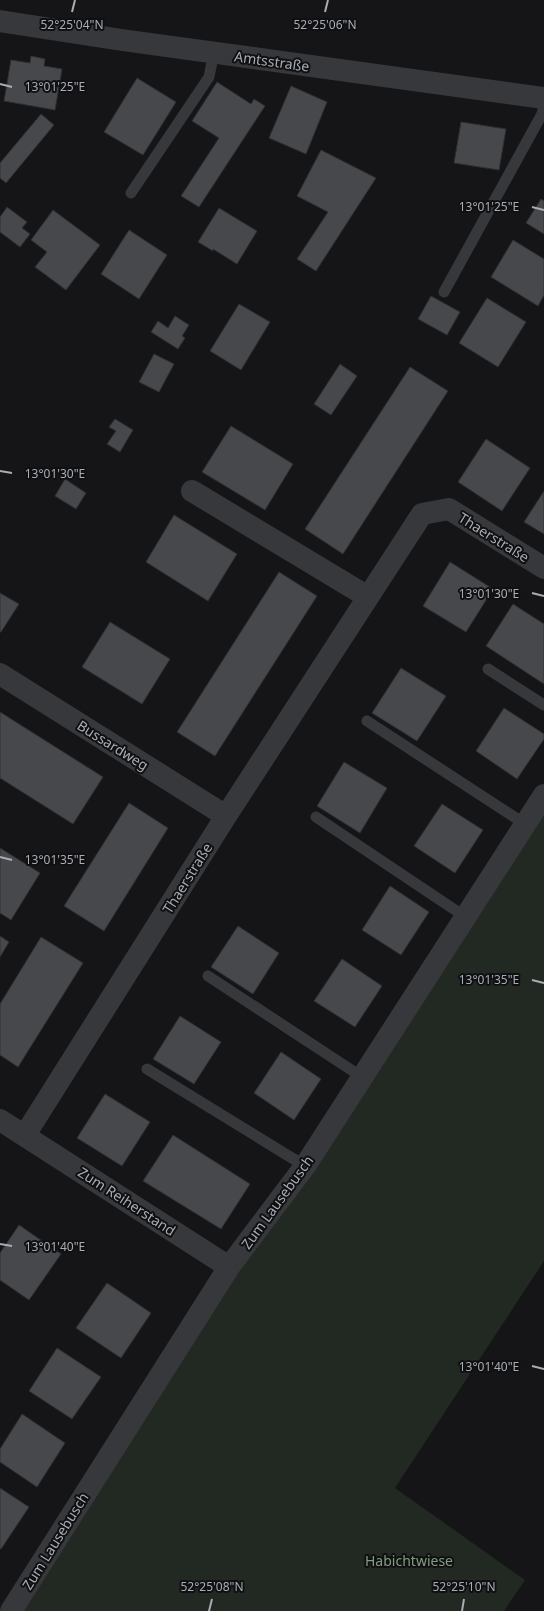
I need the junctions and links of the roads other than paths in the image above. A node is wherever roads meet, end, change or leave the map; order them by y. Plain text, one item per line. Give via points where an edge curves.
1 (0, 21) edge
2 (214, 52) junction
3 (544, 98) edge
4 (544, 105) edge
5 (131, 193) dead end
6 (444, 292) dead end
7 (192, 491) dead end
8 (544, 568) edge
9 (368, 597) junction
10 (488, 669) dead end
11 (0, 674) edge
12 (544, 705) edge
13 (367, 721) dead end
14 (544, 795) edge
15 (226, 816) junction
16 (316, 817) dead end
17 (525, 824) junction
18 (464, 916) junction
19 (208, 976) dead end
20 (147, 1069) dead end
21 (362, 1077) junction
22 (0, 1120) edge
23 (25, 1135) junction
24 (305, 1166) junction
25 (229, 1266) junction
26 (11, 1611) edge

1 - 2 street, Amtsstraße
2 - 3 street, Amtsstraße
2 - 5 lane via 209,77
4 - 6 lane
7 - 9 street
8 - 9 street, Thaerstraße via 449,510 422,514
9 - 15 street, Thaerstraße
10 - 12 lane
11 - 15 street, Bussardweg
13 - 17 lane
14 - 17 street, Zum Lausebusch
15 - 23 street, Thaerstraße
16 - 18 lane
17 - 18 street, Zum Lausebusch
18 - 21 street, Zum Lausebusch
19 - 21 lane
20 - 24 lane
21 - 24 street, Zum Lausebusch
22 - 23 street
23 - 25 street, Zum Reiherstand
24 - 25 street, Zum Lausebusch
25 - 26 street, Zum Lausebusch

